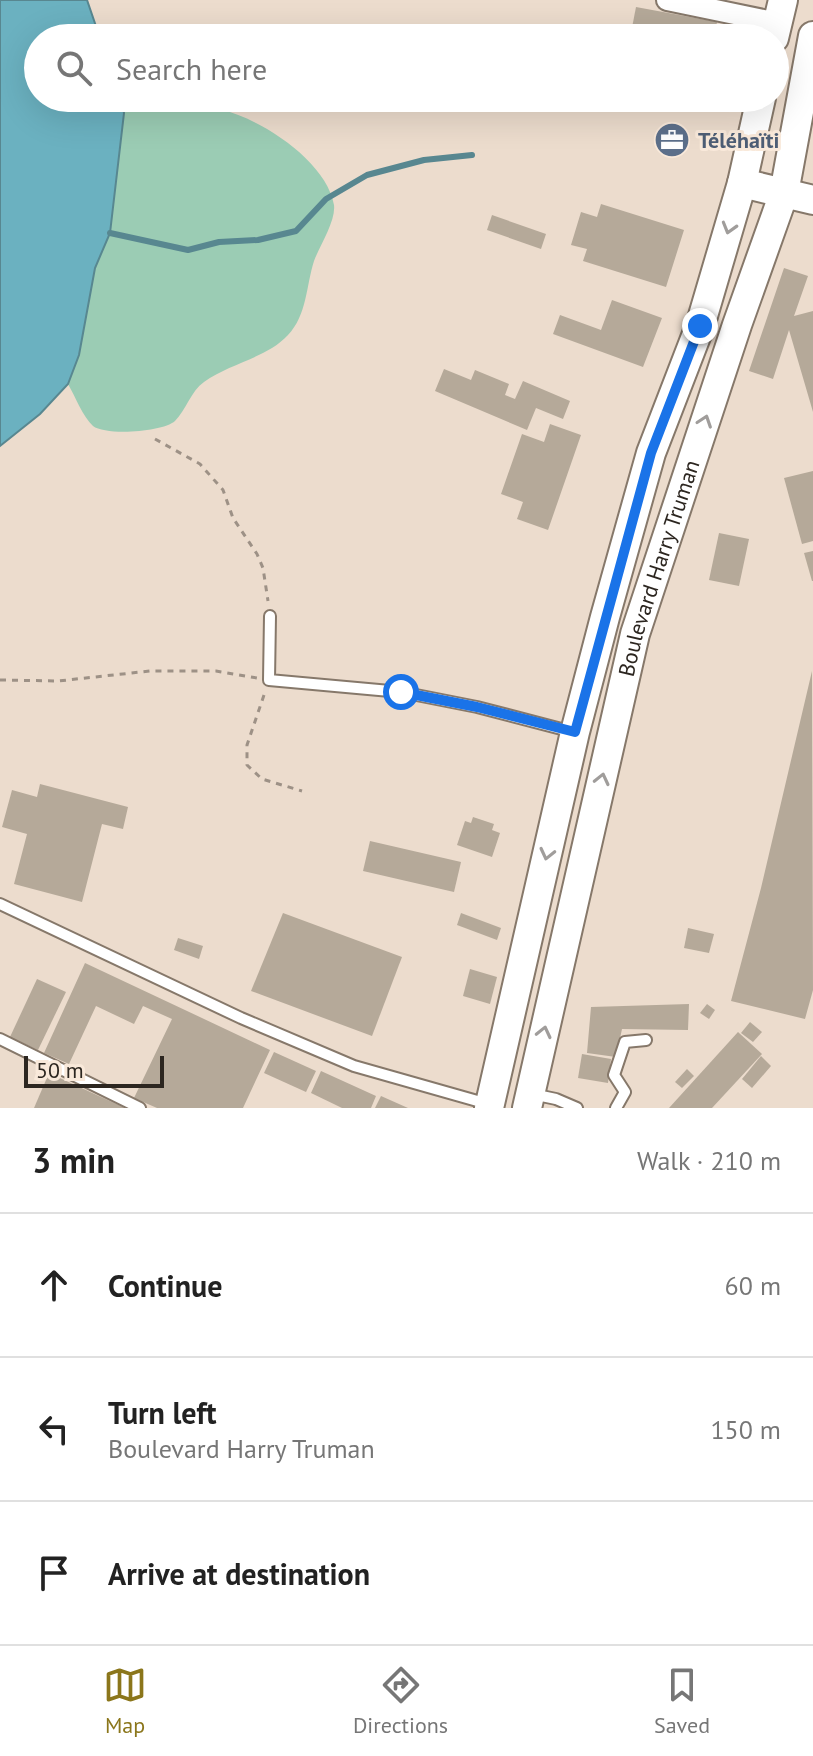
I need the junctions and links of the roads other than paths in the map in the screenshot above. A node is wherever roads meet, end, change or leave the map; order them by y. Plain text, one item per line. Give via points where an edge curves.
1 (667, 0) edge
2 (778, 20) edge
3 (813, 36) edge
4 (758, 112) edge
5 (742, 183) junction
6 (784, 193) junction
7 (813, 200) edge
8 (270, 616) road end
9 (575, 732) junction
10 (0, 904) edge
11 (0, 1039) edge
12 (646, 1040) dead end
13 (528, 1101) edge
14 (490, 1106) edge
15 (140, 1108) edge
16 (577, 1108) edge
17 (616, 1108) edge

1 - 2 street
3 - 6 main road, Boulevard Harry Truman
4 - 5 main road, Boulevard Harry Truman
5 - 6 main road
5 -> 9 main road, Boulevard Harry Truman via 700,326 651,453
6 - 7 main road
13 -> 6 main road, Boulevard Harry Truman via 635,634
8 - 9 lane via 269,680 401,692
9 -> 14 main road, Boulevard Harry Truman
10 - 14 lane via 354,1066
11 - 15 lane
12 - 17 lane via 625,1042 614,1075 625,1092
13 - 16 lane via 556,1099

